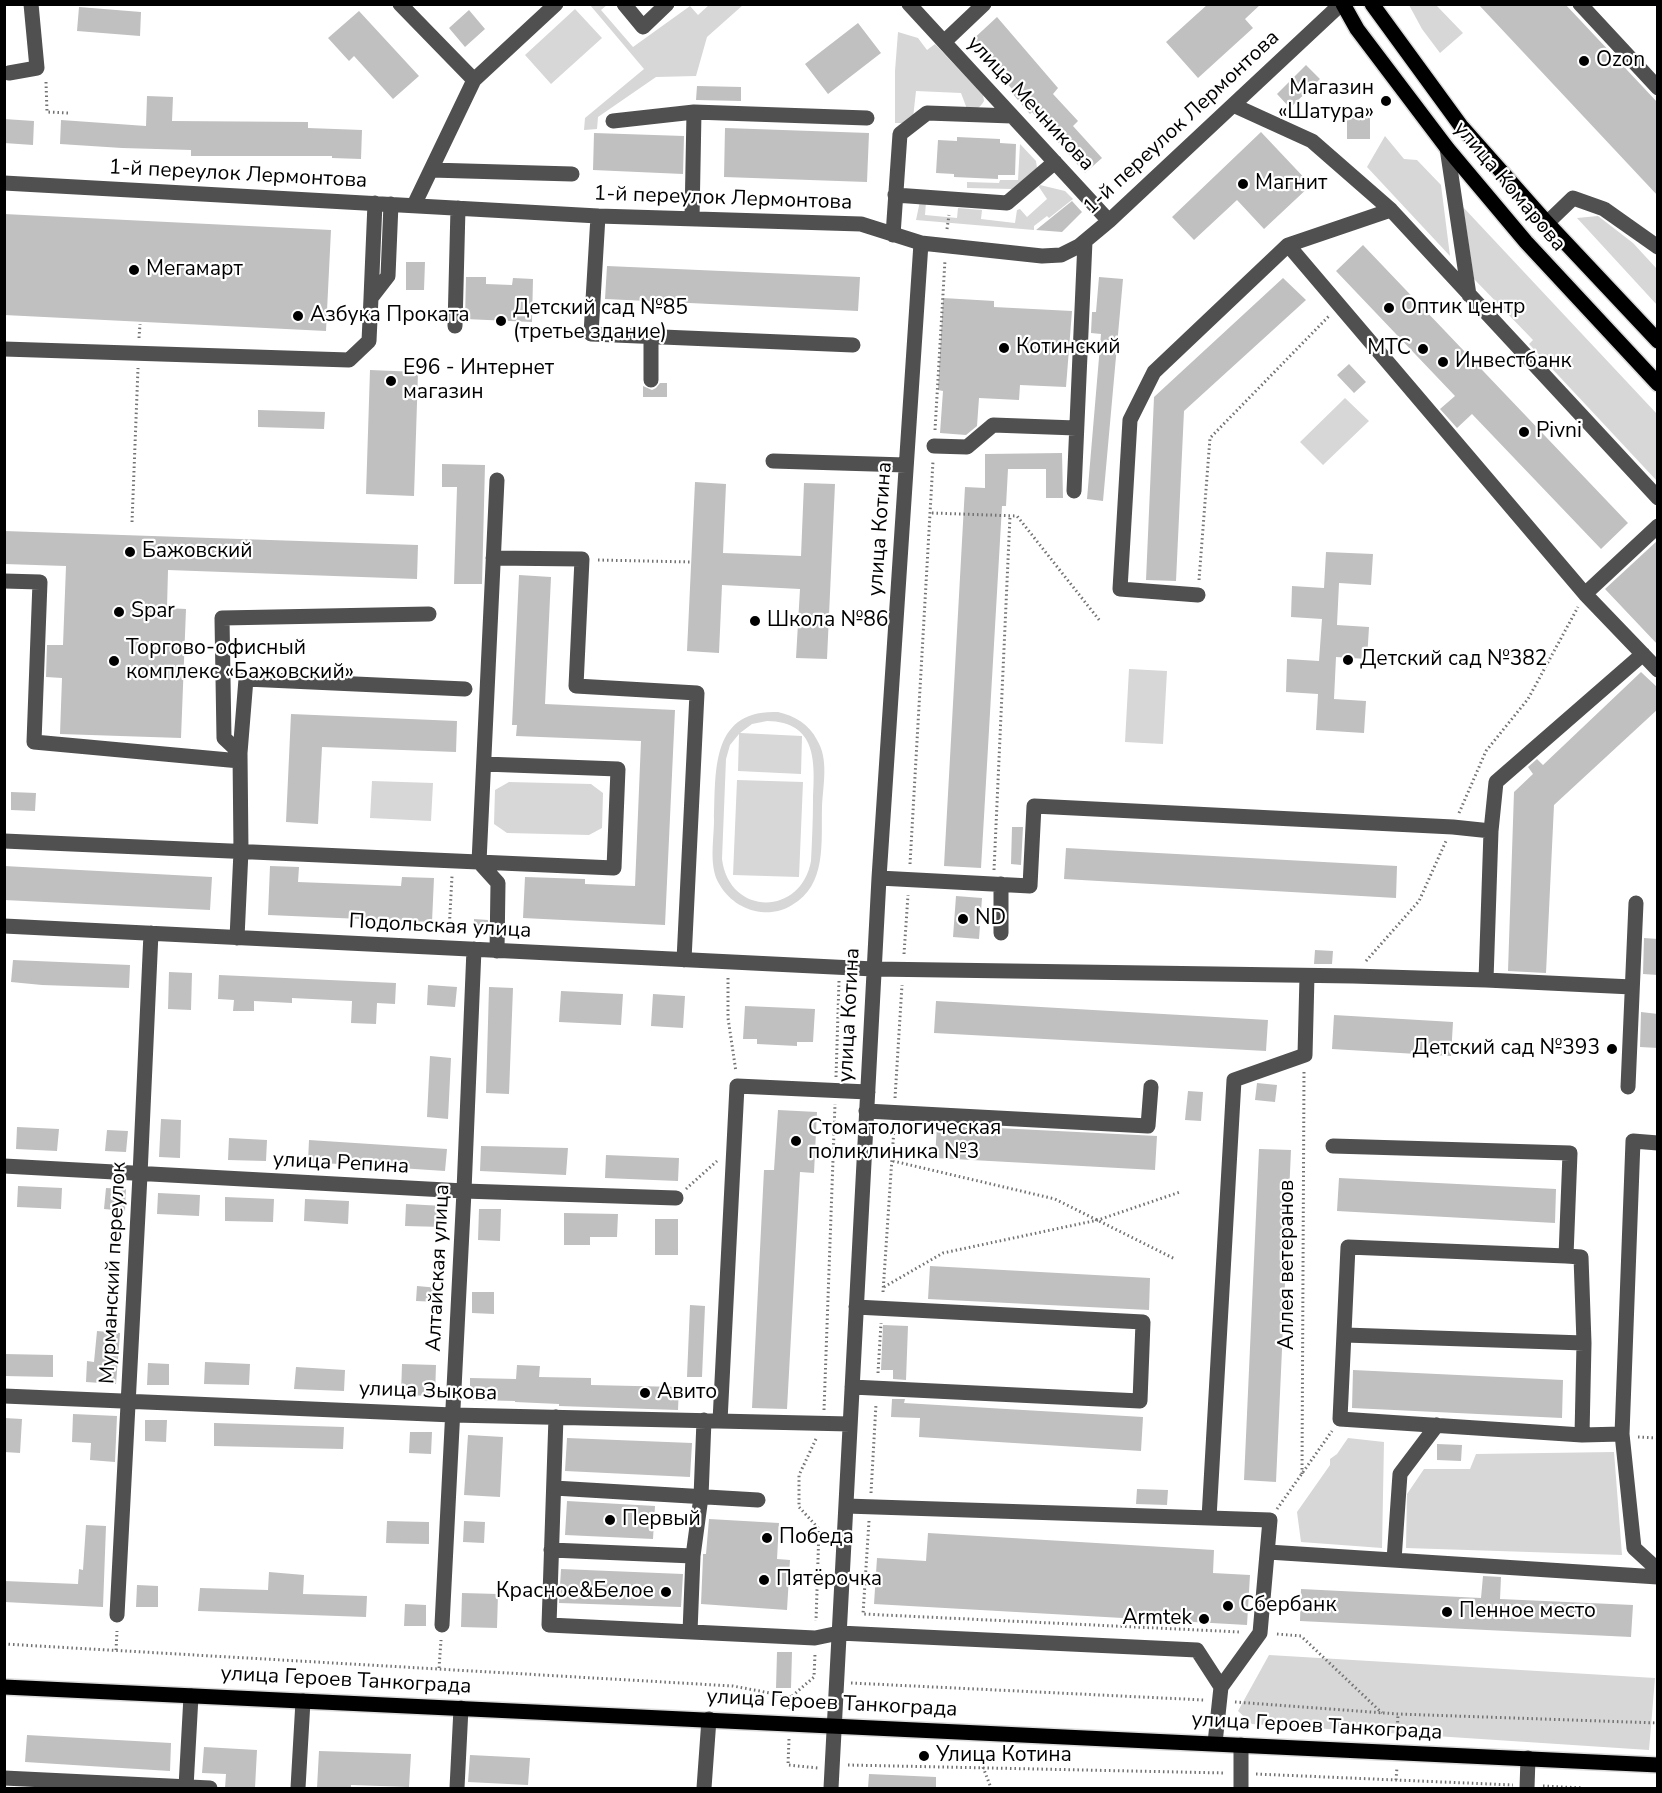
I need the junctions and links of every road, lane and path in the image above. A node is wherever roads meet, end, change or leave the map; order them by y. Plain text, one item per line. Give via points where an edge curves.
1 (31, 4) edge
2 (400, 4) edge
3 (556, 4) edge
4 (624, 4) edge
5 (667, 4) edge
6 (909, 4) edge
7 (1342, 4) edge
8 (1372, 4) edge
9 (1580, 4) edge
10 (980, 6) edge
11 (944, 42) junction
12 (37, 68) junction
13 (9, 73) dead end
14 (474, 80) junction
15 (1658, 88) edge
16 (1233, 105) junction
17 (69, 112) dead end
18 (694, 112) junction
19 (1012, 116) junction
20 (867, 118) dead end
21 (613, 121) dead end
22 (1447, 148) junction
23 (1055, 162) junction
24 (431, 170) junction
25 (572, 174) dead end
26 (4, 183) edge
27 (895, 195) junction
28 (375, 203) junction
29 (391, 204) junction
30 (414, 205) junction
31 (458, 208) junction
32 (1391, 210) junction
33 (598, 216) junction
34 (692, 219) junction
35 (1109, 221) junction
36 (1547, 223) junction
37 (892, 235) junction
38 (1085, 241) junction
39 (921, 243) junction
40 (1288, 244) junction
41 (1657, 247) edge
42 (944, 276) dead end
43 (1469, 295) junction
44 (371, 298) junction
45 (1339, 305) junction
46 (140, 324) dead end
47 (455, 326) dead end
48 (651, 337) junction
49 (1658, 341) edge
50 (853, 345) dead end
51 (4, 349) edge
52 (138, 354) junction
53 (651, 380) dead end
54 (1658, 384) edge
55 (1076, 428) junction
56 (934, 446) junction
57 (773, 461) dead end
58 (906, 465) junction
59 (497, 480) dead end
60 (1074, 491) dead end
61 (1658, 498) edge
62 (932, 513) junction
63 (1010, 516) junction
64 (132, 522) dead end
65 (1658, 526) edge
66 (493, 558) junction
67 (582, 560) junction
68 (691, 562) dead end
69 (4, 581) edge
70 (1585, 594) junction
71 (1198, 595) joint
72 (429, 614) dead end
73 (1100, 621) dead end
74 (1643, 654) junction
75 (1658, 670) edge
76 (465, 690) dead end
77 (240, 757) junction
78 (484, 764) junction
79 (1453, 827) junction
80 (1491, 831) junction
81 (4, 841) edge
82 (241, 851) junction
83 (452, 861) junction
84 (479, 862) junction
85 (879, 878) junction
86 (909, 879) junction
87 (997, 884) junction
88 (1636, 903) dead end
89 (4, 926) edge
90 (150, 933) junction
91 (1000, 933) dead end
92 (449, 934) dead end
93 (237, 938) junction
94 (474, 949) junction
95 (497, 951) junction
96 (684, 960) junction
97 (728, 962) junction
98 (840, 968) junction
99 (874, 969) junction
100 (903, 970) junction
101 (1307, 976) junction
102 (1353, 976) junction
103 (1486, 980) junction
104 (1632, 987) junction
105 (1305, 1055) junction
106 (738, 1086) junction
107 (1151, 1087) dead end
108 (1628, 1087) dead end
109 (835, 1090) junction
110 (867, 1092) junction
111 (866, 1111) junction
112 (895, 1112) junction
113 (1658, 1143) edge
114 (1333, 1146) dead end
115 (734, 1160) junction
116 (893, 1161) dead end
117 (4, 1166) edge
118 (140, 1175) junction
119 (464, 1191) junction
120 (1180, 1192) dead end
121 (676, 1198) joint
122 (1098, 1220) junction
123 (1566, 1256) junction
124 (1175, 1259) dead end
125 (884, 1288) junction
126 (856, 1307) junction
127 (882, 1309) junction
128 (1345, 1335) junction
129 (1584, 1343) junction
130 (852, 1387) junction
131 (877, 1388) junction
132 (4, 1396) edge
133 (129, 1401) junction
134 (453, 1414) junction
135 (556, 1417) junction
136 (1340, 1419) junction
137 (704, 1420) junction
138 (720, 1421) junction
139 (823, 1424) junction
140 (850, 1424) junction
141 (1437, 1425) junction
142 (1622, 1434) junction
143 (1582, 1435) junction
144 (1302, 1474) junction
145 (554, 1488) junction
146 (701, 1497) junction
147 (758, 1500) dead end
148 (846, 1506) junction
149 (870, 1507) junction
150 (1209, 1518) junction
151 (1270, 1520) junction
152 (551, 1550) junction
153 (1268, 1552) junction
154 (693, 1556) junction
155 (1394, 1560) junction
156 (1658, 1570) edge
157 (1658, 1577) edge
158 (117, 1615) joint
159 (442, 1625) joint
160 (690, 1632) junction
161 (839, 1633) junction
162 (1260, 1634) junction
163 (815, 1638) junction
164 (4, 1644) edge
165 (116, 1650) junction
166 (439, 1668) junction
167 (837, 1682) junction
168 (4, 1687) edge
169 (1220, 1694) junction
170 (191, 1696) junction
171 (791, 1697) junction
172 (303, 1701) junction
173 (461, 1708) junction
174 (1382, 1713) junction
175 (709, 1719) junction
176 (1658, 1722) edge
177 (789, 1723) junction
178 (834, 1725) junction
179 (1215, 1743) junction
180 (1241, 1745) junction
181 (1528, 1758) junction
182 (1658, 1765) edge
183 (983, 1767) junction
184 (832, 1769) junction
185 (4, 1778) edge
186 (1241, 1781) edge
187 (76, 1785) edge
188 (186, 1787) edge
189 (1527, 1787) edge
190 (210, 1788) edge
191 (298, 1788) edge
192 (457, 1788) edge
193 (704, 1788) edge
194 (831, 1788) edge
195 (991, 1788) edge
196 (1583, 1788) edge

1 - 12 street
2 - 14 street
3 - 14 street
4 - 5 street via 643,27
6 - 11 street, улица Мечникова
7 - 16 street, 1-й переулок Лермонтова
7 - 22 main road, улица Комарова
8 - 36 main road, улица Комарова via 1461,126
9 - 15 street
10 - 11 street
11 - 19 street, улица Мечникова
12 - 13 street
12 - 17 path via 46,79 47,112
14 - 24 street
16 - 32 street via 1312,141
16 - 35 street, 1-й переулок Лермонтова
18 - 20 street
18 - 21 street
18 - 34 street
19 - 23 street, улица Мечникова
19 - 27 street via 927,113 900,134
22 - 43 street
22 - 54 main road, улица Комарова via 1526,242
23 - 27 street via 1007,203
23 - 35 street, улица Мечникова
24 - 25 street
24 - 30 street
26 - 28 street, 1-й переулок Лермонтова
27 - 37 street
28 - 29 street, 1-й переулок Лермонтова
28 - 44 street
29 - 30 street, 1-й переулок Лермонтова
29 - 44 street via 388,276
30 - 31 street, 1-й переулок Лермонтова
31 - 33 street, 1-й переулок Лермонтова
31 - 47 street
32 - 40 street
32 - 43 street
33 - 34 street, 1-й переулок Лермонтова
33 - 48 street via 591,334
34 - 37 street, 1-й переулок Лермонтова via 861,225
35 - 38 street, 1-й переулок Лермонтова
36 - 41 street via 1573,198 1604,209
36 - 49 main road, улица Комарова
37 - 39 street, 1-й переулок Лермонтова
38 - 39 street, 1-й переулок Лермонтова via 1061,255 1042,256
38 - 55 street
39 - 58 street, улица Котина
40 - 45 street
40 - 71 street via 1154,372 1130,420 1120,588
42 - 56 path
43 - 61 street
44 - 52 street via 369,341 348,360
45 - 70 street
45 - 71 path via 1210,438
46 - 52 path
48 - 50 street
48 - 53 street
51 - 52 street
52 - 64 path
55 - 56 street via 993,425 967,447
55 - 60 street
56 - 62 path
57 - 58 street
58 - 85 street, улица Котина
59 - 66 street
62 - 63 path
62 - 86 path
63 - 73 path via 1017,516
63 - 87 path
65 - 70 street
66 - 67 street
66 - 78 street
67 - 68 path
67 - 96 street via 576,686 697,693
69 - 77 street via 40,582 34,742
70 - 74 street
70 - 79 path via 1528,699 1486,751
72 - 77 street via 222,618 224,738
74 - 75 street
74 - 80 street via 1496,782
76 - 77 street via 246,679
77 - 82 street
78 - 84 street
78 - 84 street via 618,770 614,868
79 - 80 street
79 - 87 street via 1034,806 1030,886
79 - 102 path via 1419,901
80 - 103 street
81 - 82 street
82 - 83 street
82 - 93 street
83 - 84 street
83 - 92 path
84 - 95 street via 498,883
85 - 86 street
85 - 99 street, улица Котина
86 - 87 street
86 - 100 path
87 - 91 street
88 - 104 street
89 - 90 street, Подольская улица
90 - 93 street, Подольская улица
90 - 118 street, Мурманский переулок
93 - 94 street, Подольская улица
94 - 95 street, Подольская улица
94 - 119 street, Алтайская улица
95 - 96 street, Подольская улица
96 - 97 street, Подольская улица
97 - 98 street, Подольская улица
97 - 106 path via 728,1018
98 - 99 street, Подольская улица
98 - 109 path
99 - 100 street, Подольская улица
99 - 110 street, улица Котина
100 - 101 street, Подольская улица
100 - 112 path
101 - 102 street, Подольская улица
101 - 105 street
102 - 103 street, Подольская улица
103 - 104 street, Подольская улица
104 - 108 street
105 - 144 path, Аллея ветеранов
105 - 150 street via 1234,1080
106 - 109 street
106 - 115 street
107 - 112 street via 1148,1126
109 - 110 street
109 - 139 path
110 - 111 street, улица Котина
111 - 112 street
111 - 126 street, улица Котина
112 - 125 path
113 - 142 street via 1634,1141
114 - 123 street via 1570,1153
115 - 121 path via 717,1161
115 - 138 street
116 - 122 path via 1055,1198
117 - 118 street, улица Репина
118 - 119 street, улица Репина
118 - 133 street, Мурманский переулок
119 - 121 street, улица Репина
119 - 134 street, Алтайская улица
120 - 122 path
122 - 124 path
122 - 125 path via 943,1253
123 - 128 street via 1348,1247
123 - 129 street via 1581,1257
125 - 127 path
126 - 127 street
126 - 130 street, улица Котина
127 - 131 path
127 - 131 street via 1143,1322 1140,1401
128 - 129 street
128 - 136 street
129 - 143 street
130 - 131 street
130 - 140 street, улица Котина
131 - 149 path
132 - 133 street, улица Зыкова
133 - 134 street, улица Зыкова
133 - 158 street, Мурманский переулок
134 - 135 street, улица Зыкова
134 - 159 street, Алтайская улица
135 - 137 street, улица Зыкова
135 - 145 street
136 - 141 street
136 - 144 path
137 - 138 street, улица Зыкова
137 - 146 street
138 - 139 street, улица Зыкова
139 - 140 street, улица Зыкова
139 - 163 path via 799,1475 798,1507 819,1529
140 - 148 street, улица Котина
141 - 143 street
141 - 155 street via 1400,1474
142 - 143 street
142 - 156 street via 1634,1548
144 - 151 path
145 - 146 street
145 - 152 street
146 - 147 street
146 - 154 street
148 - 149 street
148 - 161 street, улица Котина
149 - 150 street
149 - 162 path via 863,1614
150 - 151 street
151 - 153 street
152 - 154 street
152 - 160 street via 549,1625
153 - 155 street
153 - 162 street
154 - 160 street
155 - 157 street
158 - 165 path
159 - 166 path
160 - 163 street
161 - 163 street
161 - 167 street, улица Котина
161 - 169 street via 1197,1650
162 - 169 street
162 - 174 path via 1302,1636
163 - 171 path via 814,1677
164 - 165 path
165 - 166 path
166 - 171 path via 733,1686
167 - 169 path
167 - 178 street, улица Котина
168 - 170 main road, улица Героев Танкограда
169 - 174 path
169 - 179 street
170 - 172 main road, улица Героев Танкограда
170 - 188 street
171 - 177 path
172 - 173 main road, улица Героев Танкограда
172 - 191 street
173 - 175 main road, улица Героев Танкограда
173 - 192 street
174 - 176 path
175 - 177 main road, улица Героев Танкограда
175 - 193 street
177 - 178 main road, улица Героев Танкограда
177 - 184 path via 788,1766
178 - 179 main road, улица Героев Танкограда
178 - 184 street, улица Котина
179 - 180 main road, улица Героев Танкограда
180 - 181 main road, улица Героев Танкограда
180 - 186 street
181 - 182 main road, улица Героев Танкограда
181 - 189 street
183 - 184 path via 850,1764
183 - 186 path
183 - 195 path
184 - 194 street, улица Котина
185 - 187 street
186 - 189 path
187 - 188 street
188 - 190 street
189 - 196 path

